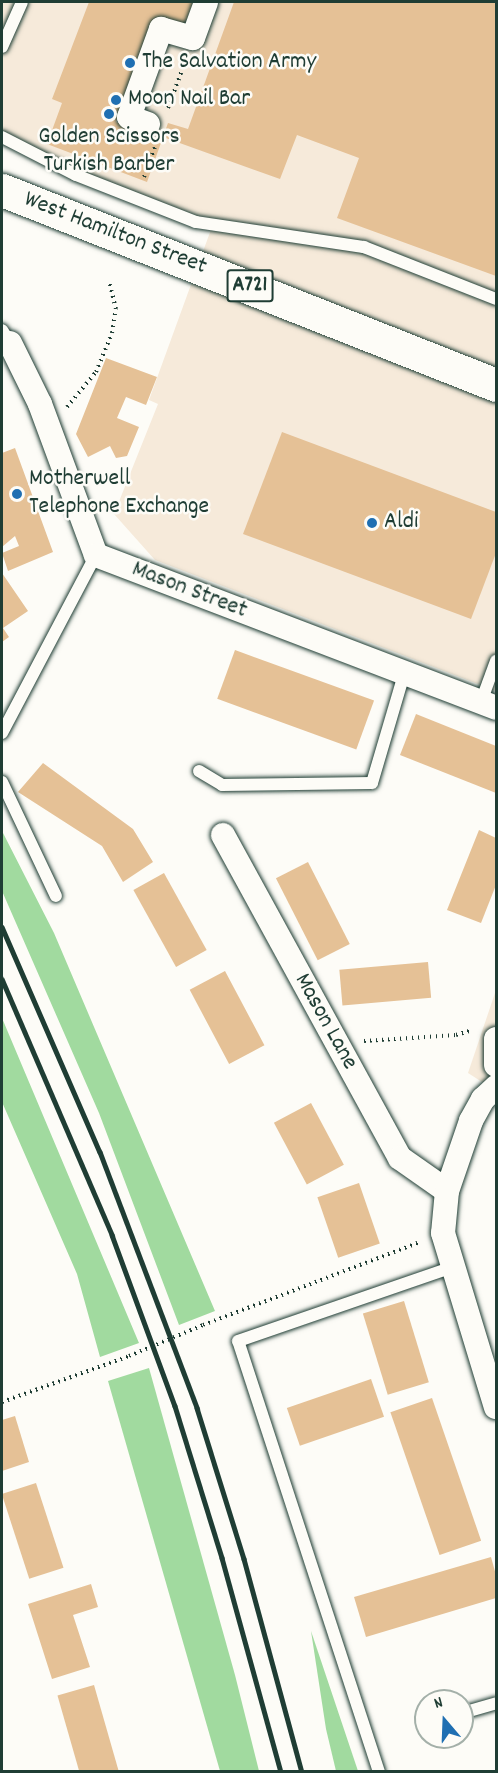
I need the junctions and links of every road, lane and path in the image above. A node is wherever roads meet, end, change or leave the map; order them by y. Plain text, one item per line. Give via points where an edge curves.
1 (22, 2) edge
2 (206, 2) edge
3 (2, 46) edge
4 (187, 54) dead end
5 (157, 120) joint
6 (2, 137) edge
7 (2, 190) edge
8 (109, 281) dead end
9 (496, 299) edge
10 (6, 337) edge
11 (496, 385) edge
12 (49, 429) junction
13 (96, 555) junction
14 (496, 661) edge
15 (404, 674) junction
16 (489, 705) edge
17 (2, 733) edge
18 (199, 771) dead end
19 (2, 782) edge
20 (223, 835) dead end
21 (56, 896) dead end
22 (486, 1033) edge
23 (336, 1042) junction
24 (496, 1065) edge
25 (496, 1087) edge
26 (447, 1191) junction
27 (443, 1233) junction
28 (453, 1267) junction
29 (2, 1402) edge
30 (496, 1407) edge
31 (496, 1703) edge
32 (474, 1709) edge
33 (379, 1772) edge

1 - 3 lane
2 - 5 street via 193,38 161,29 129,117
4 - 5 path
6 - 9 lane via 76,175 196,222 364,247
7 - 11 main road, West Hamilton Street / A721
8 - 12 path via 116,309 112,333 96,372
10 - 12 street
12 - 13 street
13 - 15 street, Mason Street
13 - 17 lane
14 - 16 lane
15 - 16 street, Mason Street
15 - 18 lane via 372,783 222,785
19 - 21 lane
20 - 23 street, Mason Lane
22 - 23 path
22 - 24 street
23 - 26 street, Mason Lane via 400,1158
25 - 26 street via 483,1099 471,1121
26 - 27 street
27 - 28 street
27 - 29 path, bridge
28 - 30 street
28 - 33 lane via 238,1341
31 - 32 lane

